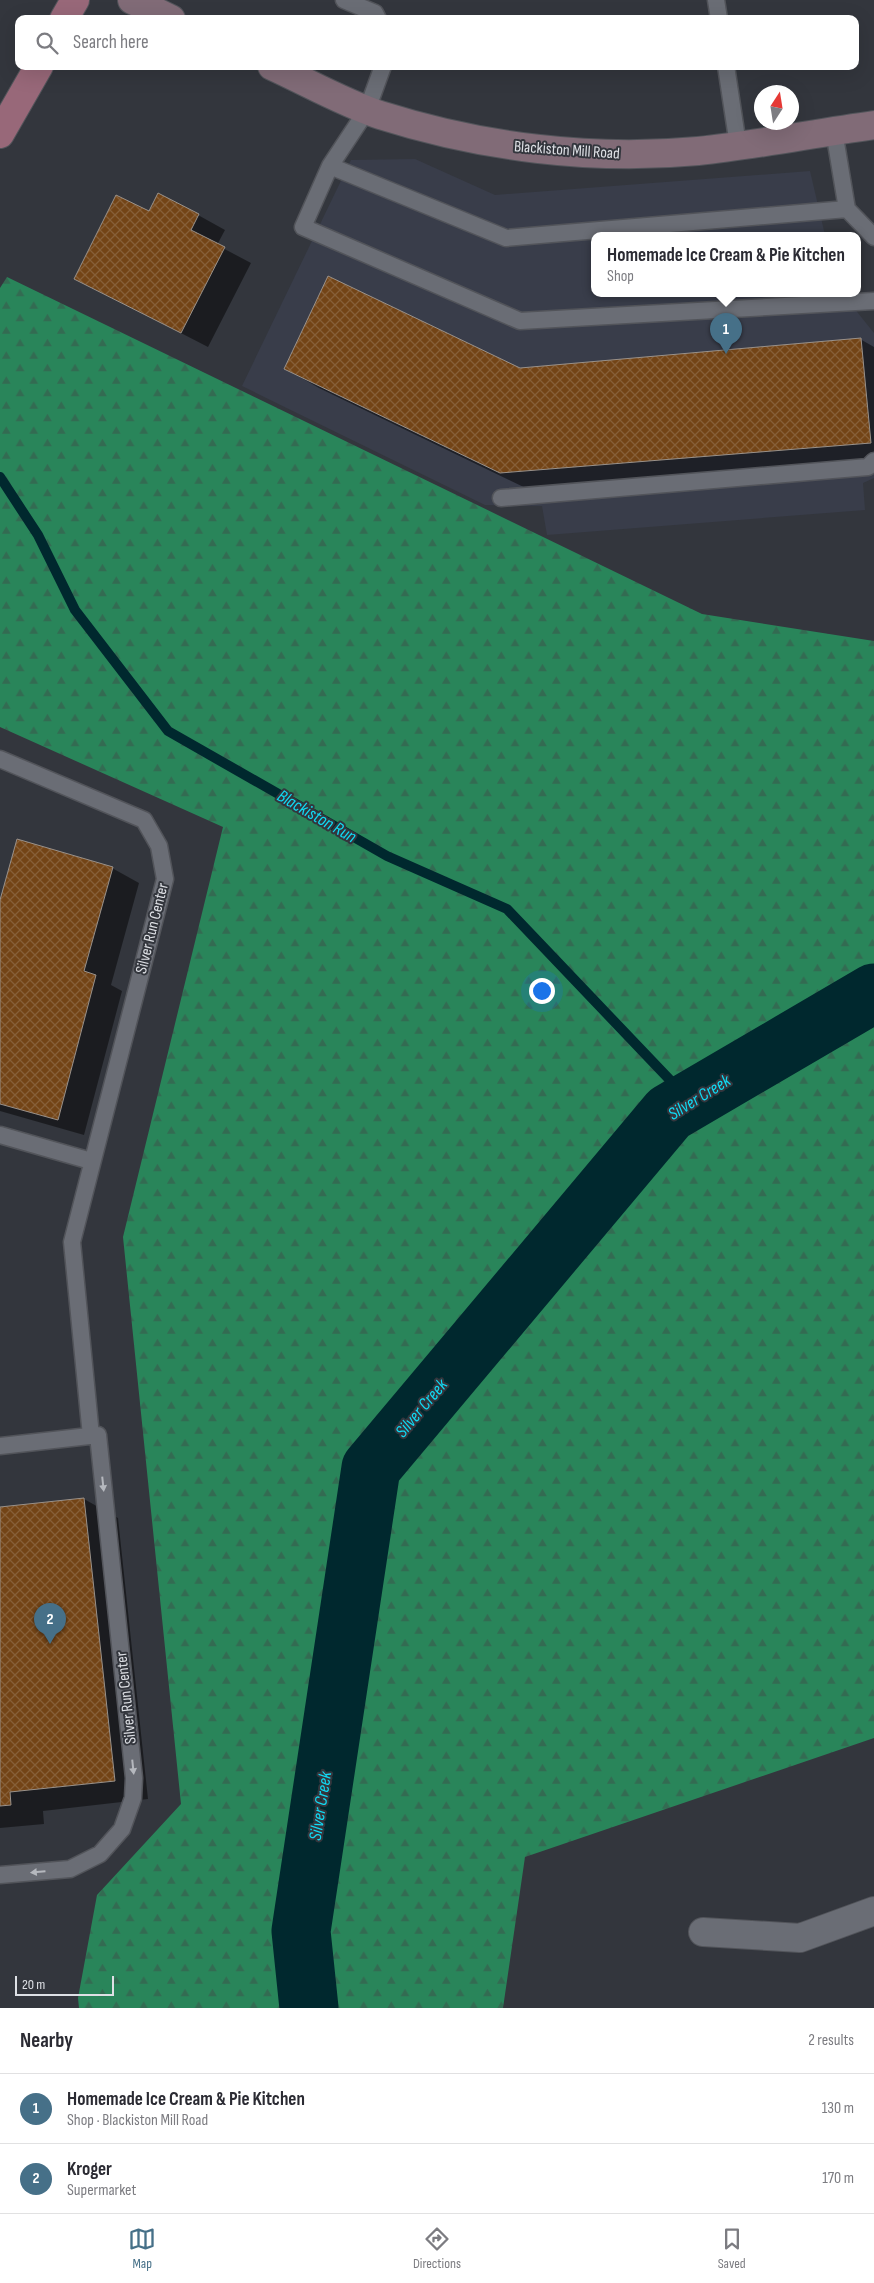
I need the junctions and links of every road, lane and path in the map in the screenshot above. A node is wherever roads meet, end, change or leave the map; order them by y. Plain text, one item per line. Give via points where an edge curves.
1 (75, 0) edge
2 (132, 0) edge
3 (344, 0) edge
4 (716, 0) edge
5 (66, 15) edge
6 (162, 15) edge
7 (376, 15) edge
8 (718, 15) edge
9 (37, 70) edge
10 (281, 70) edge
11 (381, 70) edge
12 (727, 70) edge
13 (368, 110) junction
14 (874, 125) edge
15 (834, 131) junction
16 (0, 134) edge
17 (738, 145) junction
18 (330, 166) junction
19 (846, 209) junction
20 (874, 237) edge
21 (874, 301) edge
22 (874, 461) edge
23 (501, 498) dead end
24 (0, 759) edge
25 (0, 1135) edge
26 (92, 1161) junction
27 (94, 1436) junction
28 (0, 1446) edge
29 (0, 1876) edge
30 (874, 1911) edge
31 (703, 1932) dead end

1 - 5 main road
2 - 6 main road
3 - 7 lane
4 - 8 lane
9 - 16 main road
10 - 13 main road, Blackiston Mill Road
11 - 13 lane
12 - 17 lane
13 - 17 main road, Blackiston Mill Road via 428,128 532,149 642,154
13 - 18 lane
14 - 15 main road, Blackiston Mill Road
15 - 17 main road, Blackiston Mill Road
15 - 19 lane
18 - 19 lane via 506,238
18 - 21 lane via 303,227 520,321
19 - 20 lane
22 - 23 lane via 868,467
24 - 26 lane, Silver Run Center via 144,820 159,846 164,880
25 - 26 lane
26 - 27 lane, Silver Run Center via 72,1242
27 - 28 lane
27 -> 29 lane, Silver Run Center via 134,1778 133,1798 122,1829 100,1854 70,1869
30 - 31 street via 800,1938

